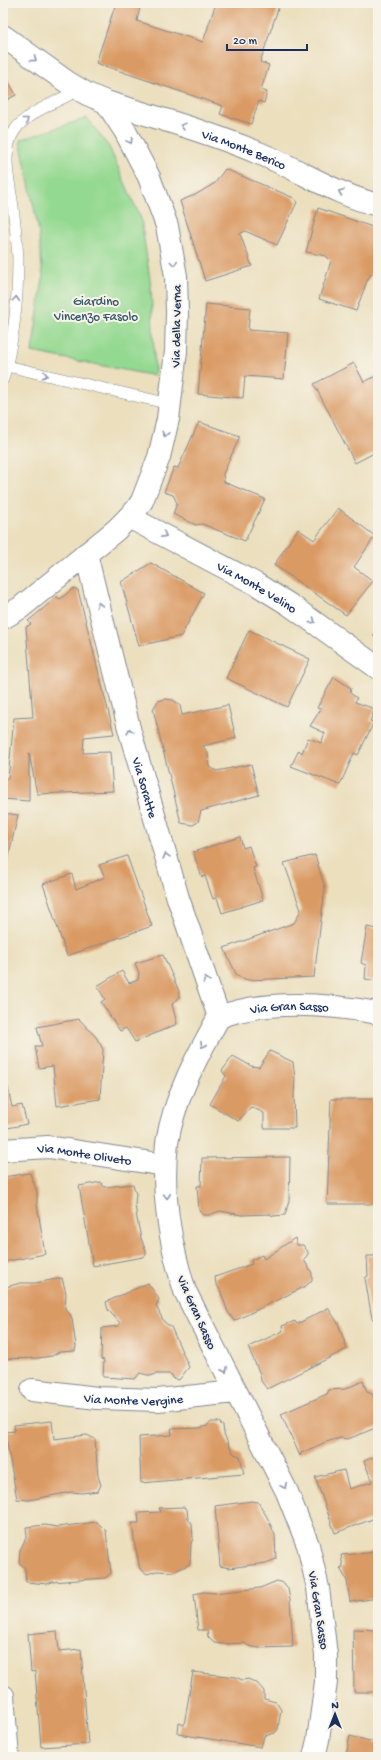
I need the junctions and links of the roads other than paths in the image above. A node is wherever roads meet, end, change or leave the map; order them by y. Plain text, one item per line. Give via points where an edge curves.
1 (3, 36) edge
2 (78, 90) junction
3 (106, 102) junction
4 (378, 204) edge
5 (6, 366) junction
6 (3, 379) edge
7 (170, 404) junction
8 (130, 517) junction
9 (86, 554) junction
10 (3, 618) edge
11 (378, 668) edge
12 (378, 1013) edge
13 (219, 1017) junction
14 (3, 1150) edge
15 (165, 1164) junction
16 (32, 1390) dead end
17 (236, 1392) junction
18 (3, 1696) edge
19 (8, 1757) edge
20 (314, 1757) edge

1 -> 2 street
2 - 3 street
5 -> 2 lane via 18,280 16,232 8,177 10,139 15,129 29,117
4 -> 3 street, Via Monte Berico via 345,193 200,131
3 -> 7 street, Via della Verna via 125,131 149,177 171,243 178,312
5 - 6 lane
5 -> 7 lane
7 -> 8 street, Via della Verna via 153,474 142,501
8 - 9 street, Via della Verna
8 -> 11 street, Via Monte Velino via 256,584
9 - 10 street, Via della Verna via 20,608
13 -> 9 street, Via Soratte via 178,898 130,732
12 - 13 street, Via Gran Sasso via 322,1006 274,1006 236,1010
13 -> 15 street, Via Gran Sasso via 198,1053 180,1094
14 - 15 street, Via Monte Oliveto via 48,1147
15 -> 17 street, Via Gran Sasso via 169,1228 175,1259 185,1291
16 - 17 street, Via Monte Vergine via 97,1398 158,1400
17 -> 20 street, Via Gran Sasso via 288,1492 308,1545 318,1588 326,1655 326,1682
18 - 19 street

